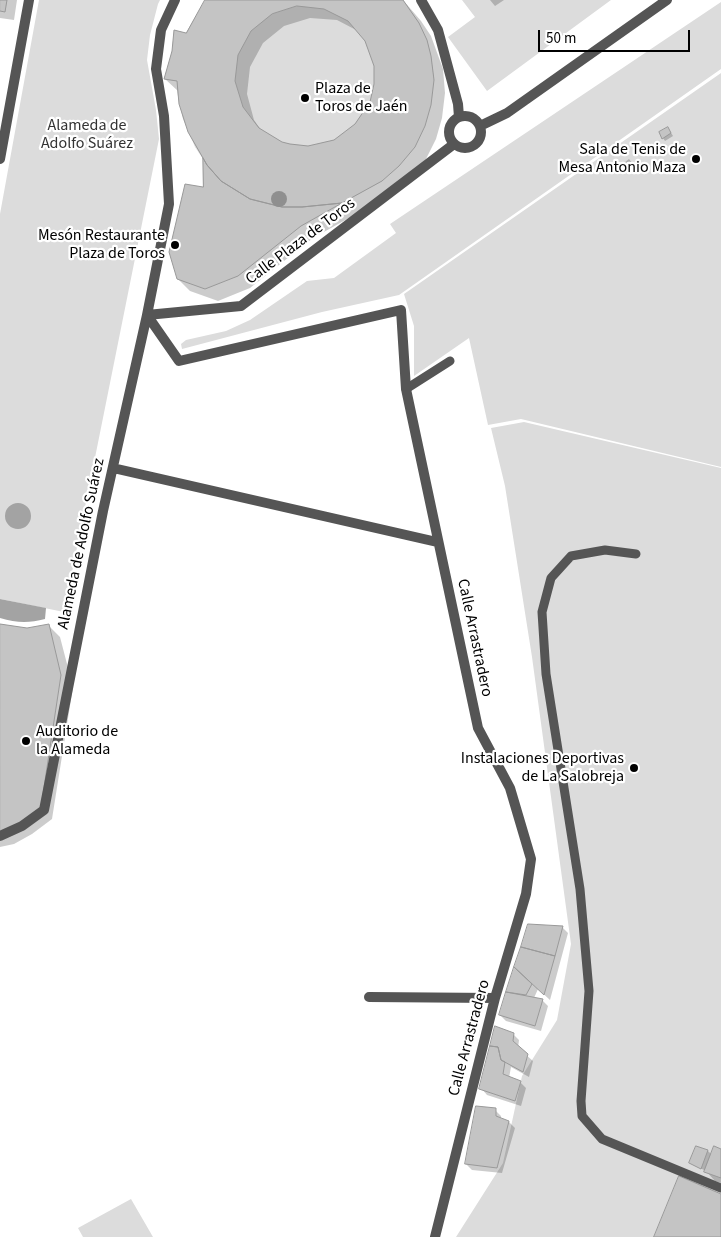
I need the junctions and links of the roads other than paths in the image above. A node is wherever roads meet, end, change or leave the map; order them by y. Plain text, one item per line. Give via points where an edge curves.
1 (29, 0) edge
2 (175, 0) edge
3 (421, 0) edge
4 (667, 0) edge
5 (459, 117) junction
6 (480, 126) junction
7 (454, 144) junction
8 (0, 159) edge
9 (147, 315) junction
10 (450, 361) dead end
11 (406, 389) junction
12 (113, 468) junction
13 (437, 542) junction
14 (636, 554) dead end
15 (0, 836) edge
16 (369, 997) dead end
17 (495, 998) junction
18 (721, 1188) edge
19 (435, 1237) edge

1 - 8 street
2 - 9 street, Alameda de Adolfo Suárez via 161,30 156,70 164,116 168,204
3 - 5 street via 438,30
4 - 6 street via 507,113
5 - 6 street via 470,117
5 - 7 street via 449,129 450,140
6 - 7 street via 481,136 472,147 462,149
7 - 9 street, Calle Plaza de Toros via 241,306
9 - 11 street, Calle Arrastradero via 179,361 401,310
9 - 12 street, Alameda de Adolfo Suárez
10 - 11 lane
11 - 13 street, Calle Arrastradero
12 - 13 street
12 - 15 street, Alameda de Adolfo Suárez via 44,810 22,826
13 - 17 street, Calle Arrastradero via 478,728 510,788 531,859 526,894
14 - 18 lane via 605,550 571,556 551,578 542,612 546,674 580,889 590,991 582,1116 602,1139
16 - 17 street
17 - 19 street, Calle Arrastradero

